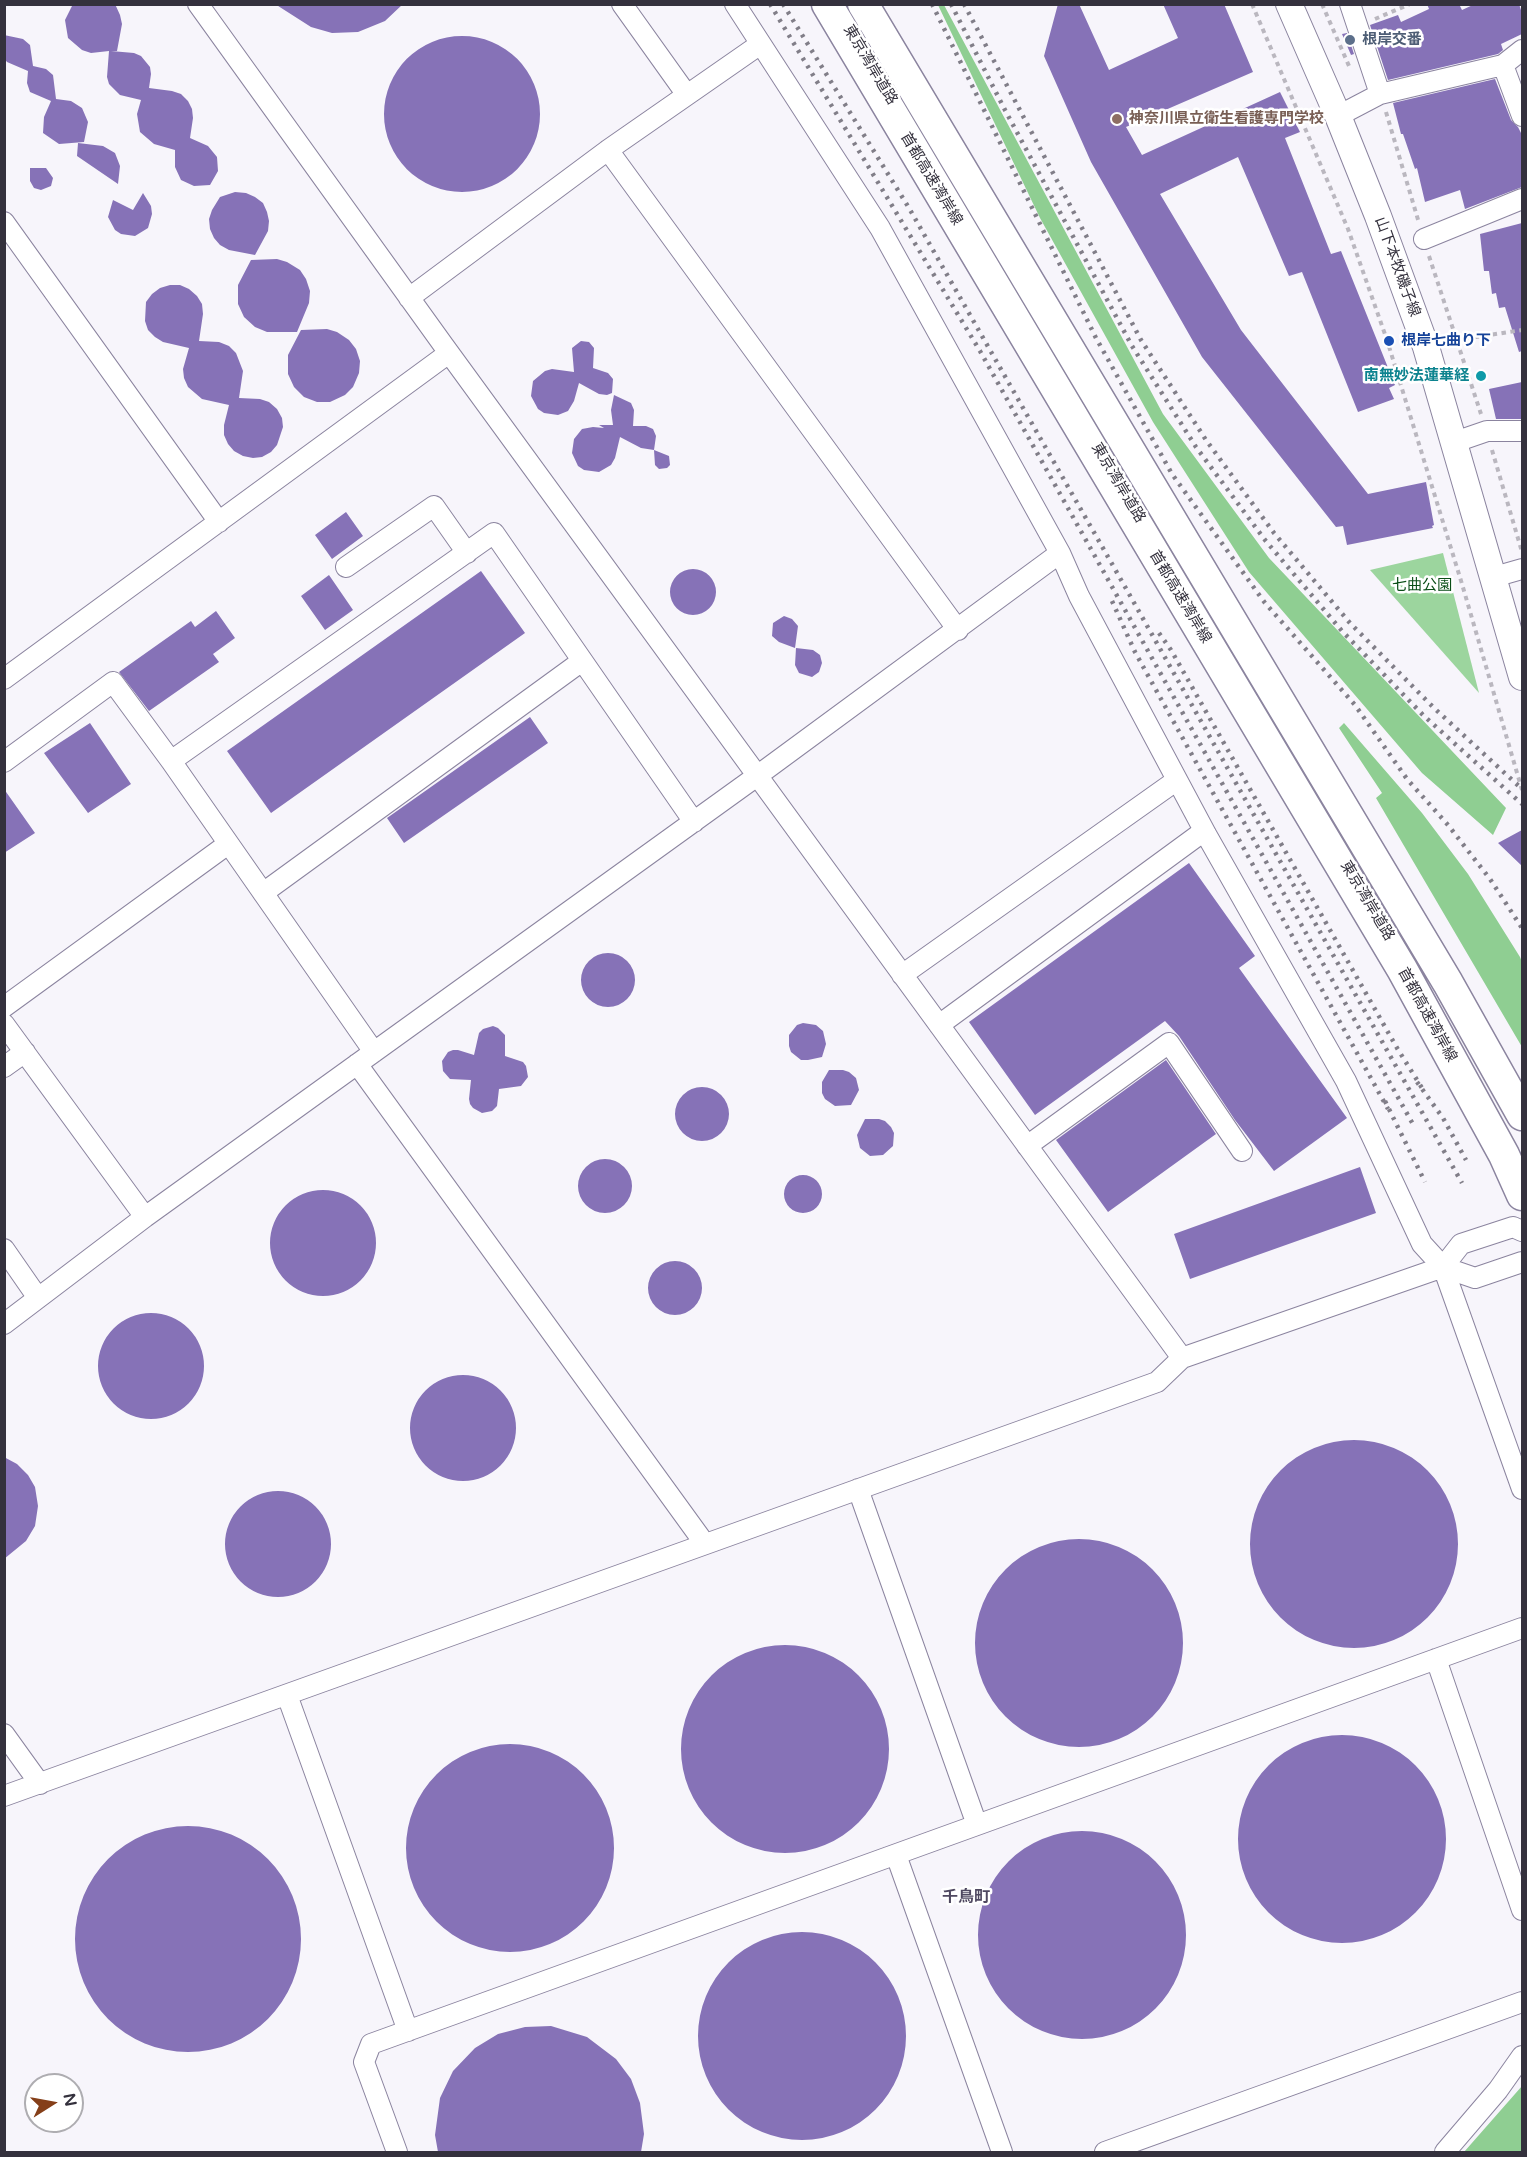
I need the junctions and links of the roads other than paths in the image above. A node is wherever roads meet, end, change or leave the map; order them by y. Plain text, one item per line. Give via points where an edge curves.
1 (198, 4) edge
2 (622, 4) edge
3 (735, 4) edge
4 (827, 4) edge
5 (834, 4) edge
6 (863, 4) edge
7 (870, 4) edge
8 (1289, 4) edge
9 (1350, 4) edge
10 (759, 45) junction
11 (1522, 50) edge
12 (1503, 65) junction
13 (1380, 94) junction
14 (687, 95) junction
15 (1338, 116) junction
16 (1522, 116) edge
17 (608, 150) junction
18 (1522, 199) edge
19 (4, 222) edge
20 (1424, 238) road end
21 (409, 298) junction
22 (449, 353) junction
23 (1522, 431) edge
24 (1455, 442) junction
25 (219, 522) junction
26 (467, 553) junction
27 (1060, 554) junction
28 (346, 567) dead end
29 (1522, 569) edge
30 (1494, 577) junction
31 (958, 630) junction
32 (582, 661) junction
33 (1522, 677) edge
34 (4, 679) edge
35 (171, 761) junction
36 (4, 762) edge
37 (757, 776) junction
38 (1177, 780) junction
39 (694, 822) junction
40 (1204, 831) junction
41 (228, 844) junction
42 (262, 893) junction
43 (902, 975) junction
44 (4, 1007) edge
45 (4, 1024) edge
46 (939, 1025) junction
47 (24, 1052) junction
48 (374, 1052) junction
49 (357, 1065) junction
50 (4, 1067) edge
51 (1522, 1103) edge
52 (1522, 1115) edge
53 (1027, 1146) junction
54 (1242, 1151) dead end
55 (1522, 1183) edge
56 (1522, 1195) edge
57 (145, 1217) junction
58 (1522, 1231) edge
59 (4, 1249) edge
60 (1522, 1262) edge
61 (1443, 1267) junction
62 (38, 1298) junction
63 (4, 1324) edge
64 (1182, 1358) junction
65 (858, 1489) junction
66 (1522, 1489) edge
67 (705, 1544) junction
68 (1522, 1628) edge
69 (1436, 1659) junction
70 (287, 1695) junction
71 (4, 1734) edge
72 (40, 1784) junction
73 (4, 1796) edge
74 (977, 1825) junction
75 (896, 1855) junction
76 (1522, 1910) edge
77 (1522, 2002) edge
78 (408, 2031) junction
79 (1522, 2056) edge
80 (397, 2152) edge
81 (1002, 2152) edge
82 (1105, 2152) edge
83 (1445, 2152) edge

1 - 21 lane
2 - 14 lane
3 - 10 lane
4 - 56 highway, 首都高速湾岸線 via 1402,969
5 - 55 highway, 東京湾岸道路 via 1403,962
6 - 52 highway, 東京湾岸道路 via 1448,983
7 - 51 highway via 1458,987
8 - 15 main road, 山下本牧磯子線
9 - 13 lane
10 - 14 lane
10 - 27 lane via 880,228
11 - 12 lane
12 - 13 lane
12 - 16 lane
13 - 15 lane
14 - 17 lane
15 - 24 main road, 山下本牧磯子線 via 1426,347
17 - 21 lane
17 - 31 lane
18 - 20 lane
19 - 25 lane
21 - 22 lane
22 - 25 lane
22 - 37 lane
23 - 24 lane via 1486,431
24 - 30 main road, 山下本牧磯子線
25 - 34 lane
26 - 28 lane via 434,506
26 - 32 lane via 494,533
26 - 35 lane
27 - 31 lane
27 - 38 lane
29 - 30 lane
30 - 33 main road, 山下本牧磯子線
31 - 37 lane
32 - 39 lane
32 - 42 lane
35 - 36 lane via 113,682
35 - 41 lane
37 - 39 lane
37 - 43 lane
38 - 40 lane
38 - 43 lane
39 - 48 lane
40 - 46 lane
40 - 61 lane via 1346,1081 1422,1244
41 - 42 lane
41 - 44 lane
42 - 48 lane
43 - 46 lane
45 - 47 lane
46 - 53 lane
47 - 50 lane
47 - 57 lane
48 - 49 lane
49 - 57 lane
49 - 67 lane
53 - 54 lane via 1169,1043
53 - 64 lane
57 - 62 lane
58 - 61 lane via 1513,1227 1461,1244
59 - 62 lane
60 - 61 lane via 1475,1278
61 - 64 lane
61 - 66 lane
62 - 63 lane
64 - 65 lane via 1157,1383
65 - 67 lane
65 - 74 lane
67 - 70 lane
68 - 69 lane
69 - 74 lane
69 - 76 lane
70 - 72 lane
70 - 78 lane
71 - 72 lane
72 - 73 lane
74 - 75 lane
75 - 78 lane
75 - 81 lane
77 - 82 lane
78 - 80 lane via 371,2044 364,2062
79 - 83 lane

